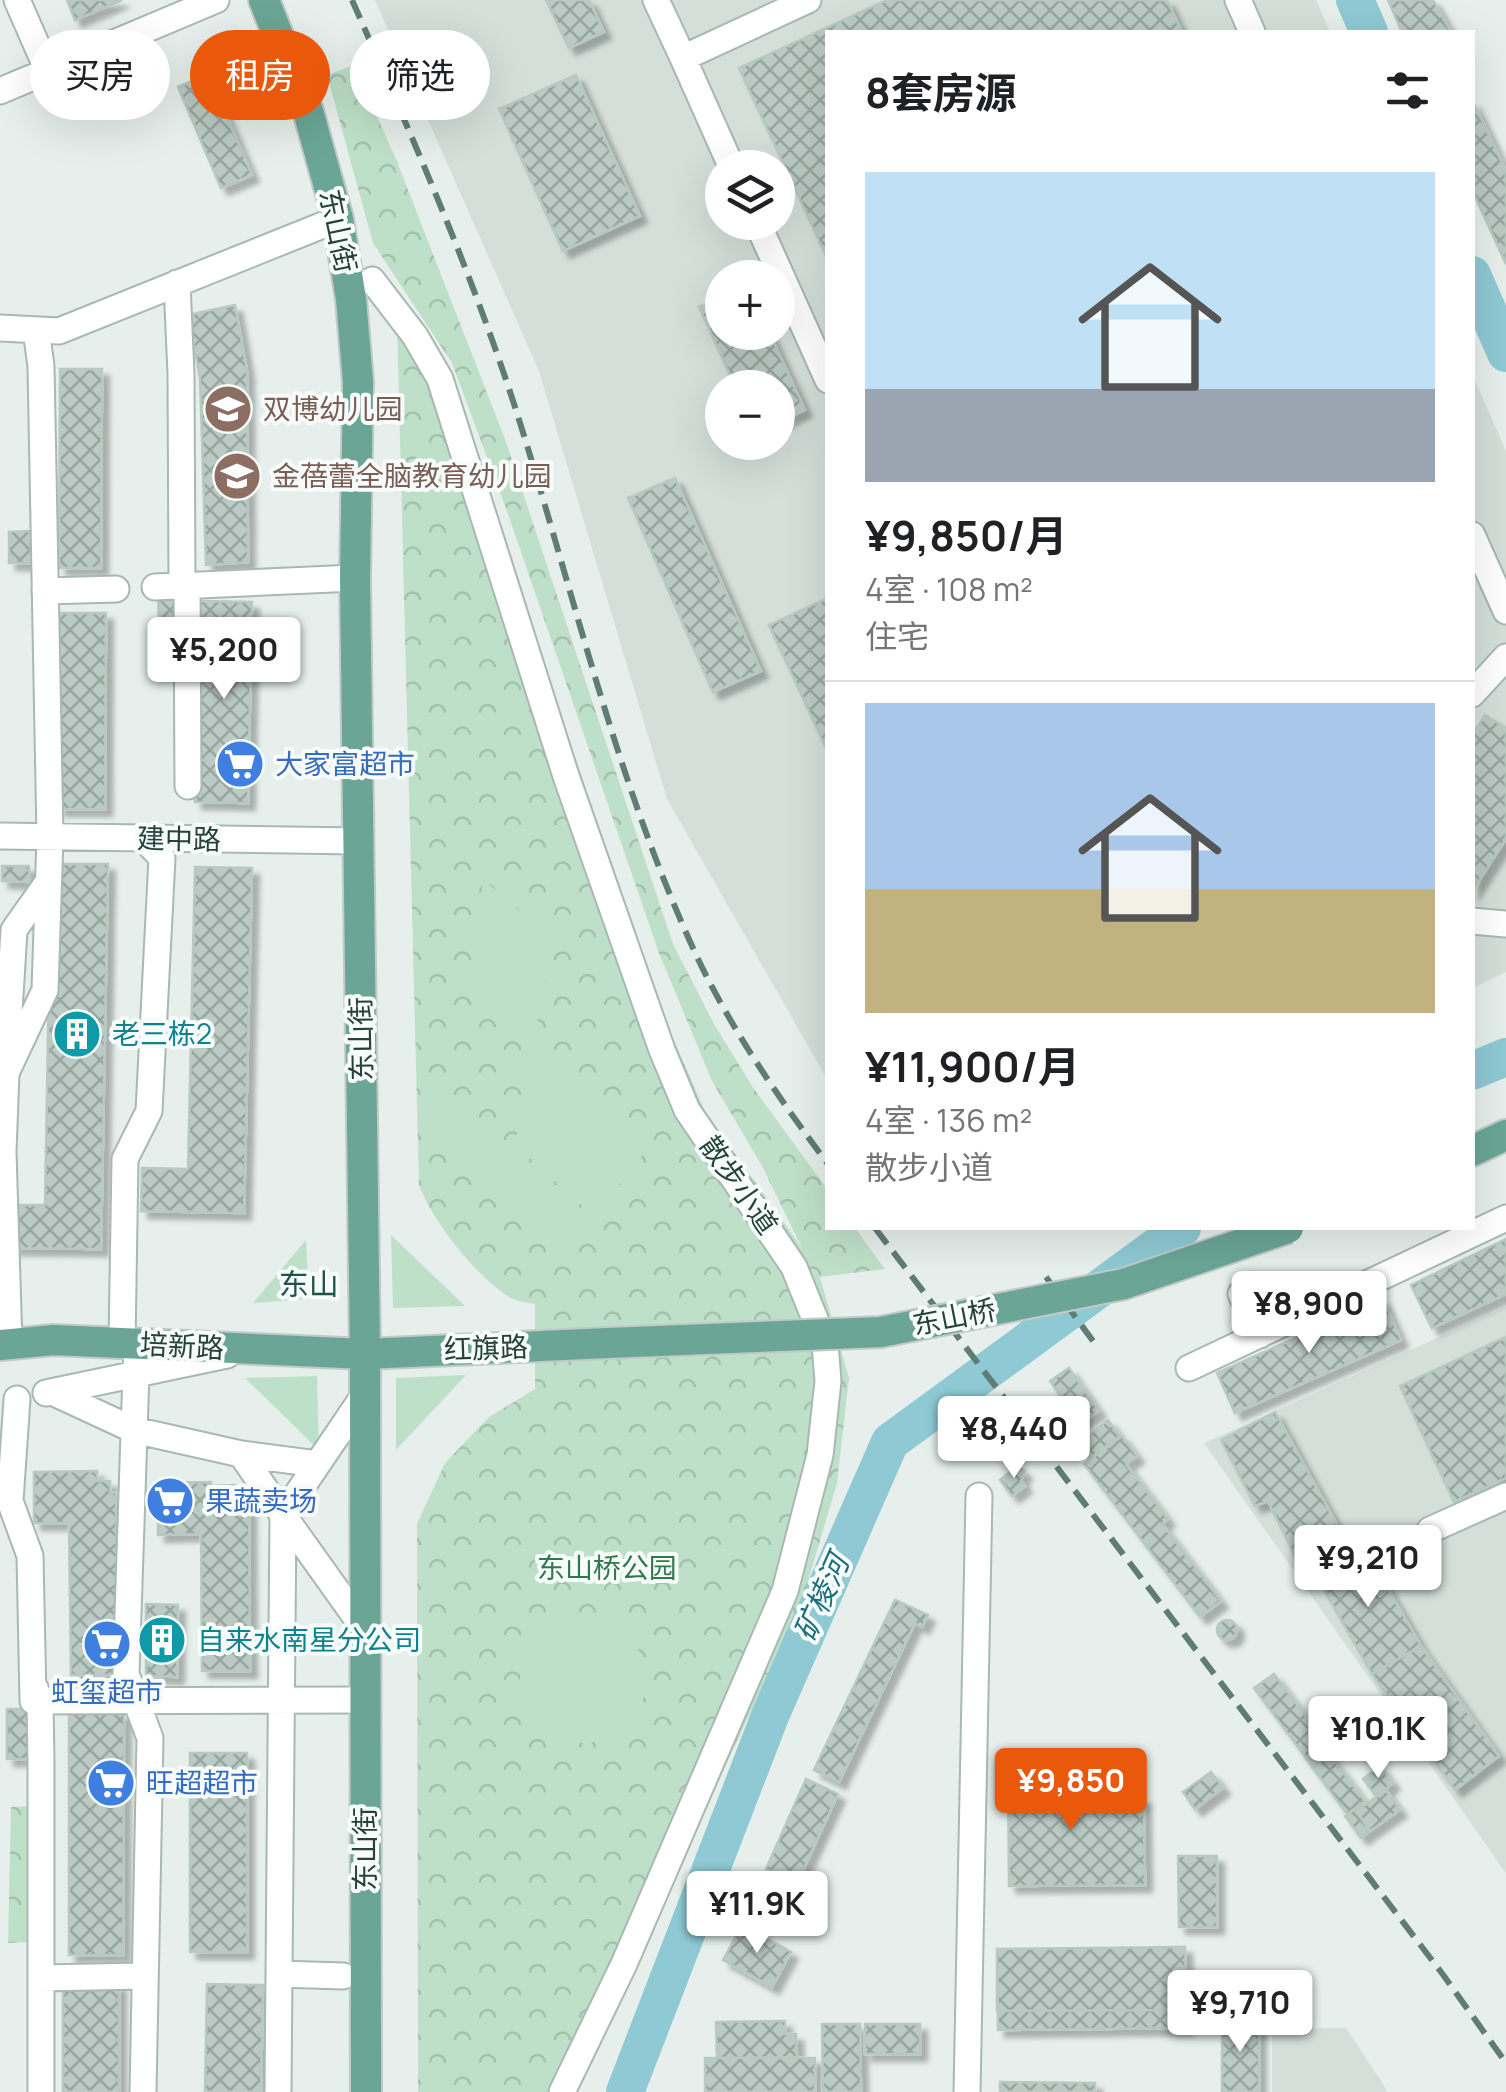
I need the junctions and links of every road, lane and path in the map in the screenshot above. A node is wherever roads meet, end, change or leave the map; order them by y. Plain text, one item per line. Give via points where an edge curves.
1 (17, 0) edge
2 (216, 0) edge
3 (264, 0) edge
4 (656, 0) edge
5 (808, 0) edge
6 (1238, 0) edge
7 (174, 8) edge
8 (30, 30) edge
9 (122, 30) edge
10 (1251, 30) edge
11 (683, 58) junction
12 (30, 72) edge
13 (0, 91) edge
14 (724, 150) edge
15 (338, 218) junction
16 (765, 240) edge
17 (372, 280) dead end
18 (177, 283) junction
19 (0, 328) edge
20 (36, 330) junction
21 (825, 373) edge
22 (1475, 542) edge
23 (355, 578) junction
24 (184, 585) junction
25 (155, 586) dead end
26 (116, 588) dead end
27 (45, 592) junction
28 (1506, 611) edge
29 (1506, 657) edge
30 (1475, 691) edge
31 (188, 786) dead end
32 (0, 836) edge
33 (50, 837) junction
34 (143, 838) junction
35 (358, 841) junction
36 (48, 882) junction
37 (1475, 921) edge
38 (1506, 924) edge
39 (6, 1073) junction
40 (1506, 1135) edge
41 (1475, 1149) edge
42 (1506, 1218) edge
43 (1282, 1230) edge
44 (1241, 1294) dead end
45 (1260, 1334) junction
46 (130, 1343) junction
47 (608, 1344) joint
48 (4, 1345) edge
49 (256, 1349) junction
50 (364, 1354) junction
51 (1189, 1368) dead end
52 (136, 1374) junction
53 (52, 1392) junction
54 (365, 1394) junction
55 (8, 1400) edge
56 (134, 1430) junction
57 (241, 1454) junction
58 (317, 1464) junction
59 (979, 1496) dead end
60 (1506, 1496) edge
61 (283, 1515) junction
62 (1430, 1530) dead end
63 (365, 1630) junction
64 (36, 1690) junction
65 (365, 1700) junction
66 (280, 1702) junction
67 (182, 1703) junction
68 (137, 1704) junction
69 (150, 1738) junction
70 (279, 1974) junction
71 (144, 1976) junction
72 (343, 1976) dead end
73 (41, 1978) junction
74 (41, 2092) edge
75 (143, 2092) edge
76 (278, 2092) edge
77 (366, 2092) edge
78 (562, 2092) edge
79 (967, 2092) edge

1 - 8 street
2 - 7 street
3 - 15 main road, 东山街 via 308,112
4 - 11 street
5 - 11 street
6 - 10 street
7 - 9 street
11 - 14 street
12 - 13 street
15 - 18 street
15 - 23 main road, 东山街 via 358,382
16 - 21 street
17 - 78 street, 散步小道 via 440,379 566,776 681,1095 794,1268 825,1344 820,1455 785,1591
18 - 20 street via 59,331
18 - 24 street
19 - 20 street
20 - 27 street
22 - 28 street
23 - 24 street
23 - 35 main road, 东山街
24 - 25 street
24 - 31 street
26 - 27 street
27 - 33 street
29 - 30 street
32 - 33 street, 建中路
33 - 34 street, 建中路
33 - 36 street
34 - 35 street, 建中路
34 - 46 street via 162,858 149,1111 125,1159
35 - 50 main road, 东山街
36 - 39 street via 46,990
36 - 39 street via 14,930
37 - 38 street
39 - 48 street
40 - 41 main road
42 - 45 street
43 - 47 main road, 东山桥, bridge via 1124,1284 881,1332
44 - 45 street
45 - 51 street
46 - 48 main road, 培新路
46 - 49 main road, 培新路
46 - 52 street
47 - 50 main road, 红旗路
49 - 50 main road, 培新路
49 - 52 street
50 - 54 main road, 东山街
52 - 53 street
52 - 56 street
53 - 55 street
53 - 56 street
54 - 58 street
54 - 63 main road, 东山街
55 - 64 street via 10,1501 30,1556
56 - 57 street
56 - 68 street via 126,1674
57 - 58 street
57 - 61 street
58 - 61 street
59 - 79 street
60 - 62 street
61 - 63 street
61 - 66 street
63 - 65 main road, 东山街
64 - 68 street
64 - 73 street
65 - 66 street
65 - 77 main road, 东山街
66 - 67 street
66 - 70 street
67 - 68 street
67 - 69 street
68 - 69 street
69 - 71 street
70 - 72 street
70 - 76 street
71 - 73 street
71 - 75 street
73 - 74 street

